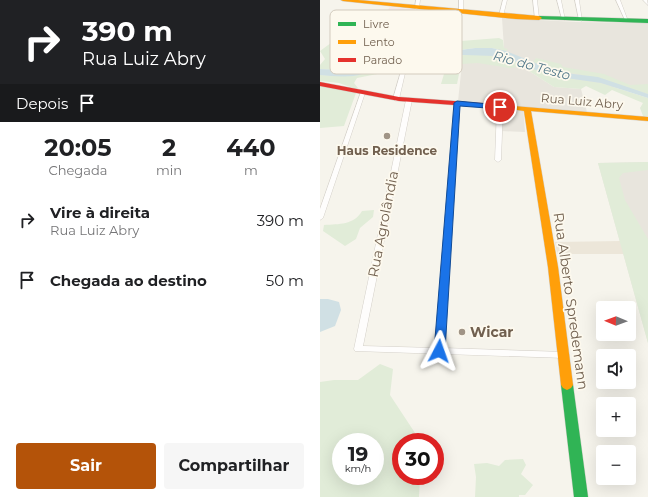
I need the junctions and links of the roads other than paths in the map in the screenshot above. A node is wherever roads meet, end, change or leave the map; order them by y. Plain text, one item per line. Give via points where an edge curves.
1 (343, 0) edge
2 (353, 0) edge
3 (461, 0) edge
4 (505, 0) edge
5 (535, 0) edge
6 (558, 0) edge
7 (577, 0) edge
8 (618, 0) edge
9 (645, 0) edge
10 (418, 4) edge
11 (648, 4) edge
12 (450, 10) edge
13 (460, 10) edge
14 (462, 12) edge
15 (501, 16) junction
16 (537, 18) junction
17 (564, 19) junction
18 (581, 20) junction
19 (627, 20) junction
20 (648, 21) edge
21 (403, 74) edge
22 (320, 84) edge
23 (363, 93) junction
24 (396, 99) junction
25 (408, 100) junction
26 (457, 103) junction
27 (507, 107) junction
28 (527, 109) junction
29 (648, 119) edge
30 (498, 160) dead end
31 (320, 218) edge
32 (439, 351) junction
33 (565, 355) junction
34 (581, 497) edge

1 - 2 street
2 - 10 street
3 - 13 street
4 - 15 street
5 - 16 street
6 - 17 street
7 - 18 street
8 - 19 street
9 - 11 street
10 - 12 street
14 - 15 street
15 - 16 street
16 - 17 street
17 - 18 street
18 - 19 street
19 - 20 street
21 - 24 street
22 - 23 street, Rua Luiz Abry via 336,85
23 - 24 street, Rua Luiz Abry
23 - 31 street
24 - 25 street, Rua Luiz Abry
25 - 26 street, Rua Luiz Abry
25 - 32 street, Rua Agrolândia via 358,349
26 - 27 street, Rua Luiz Abry
26 - 32 street
27 - 28 street, Rua Luiz Abry
27 - 30 street
28 - 29 street, Rua Luiz Abry
28 - 33 street, Rua Alberto Spredemann
32 - 33 street
33 - 34 street, Rua Alberto Spredemann

